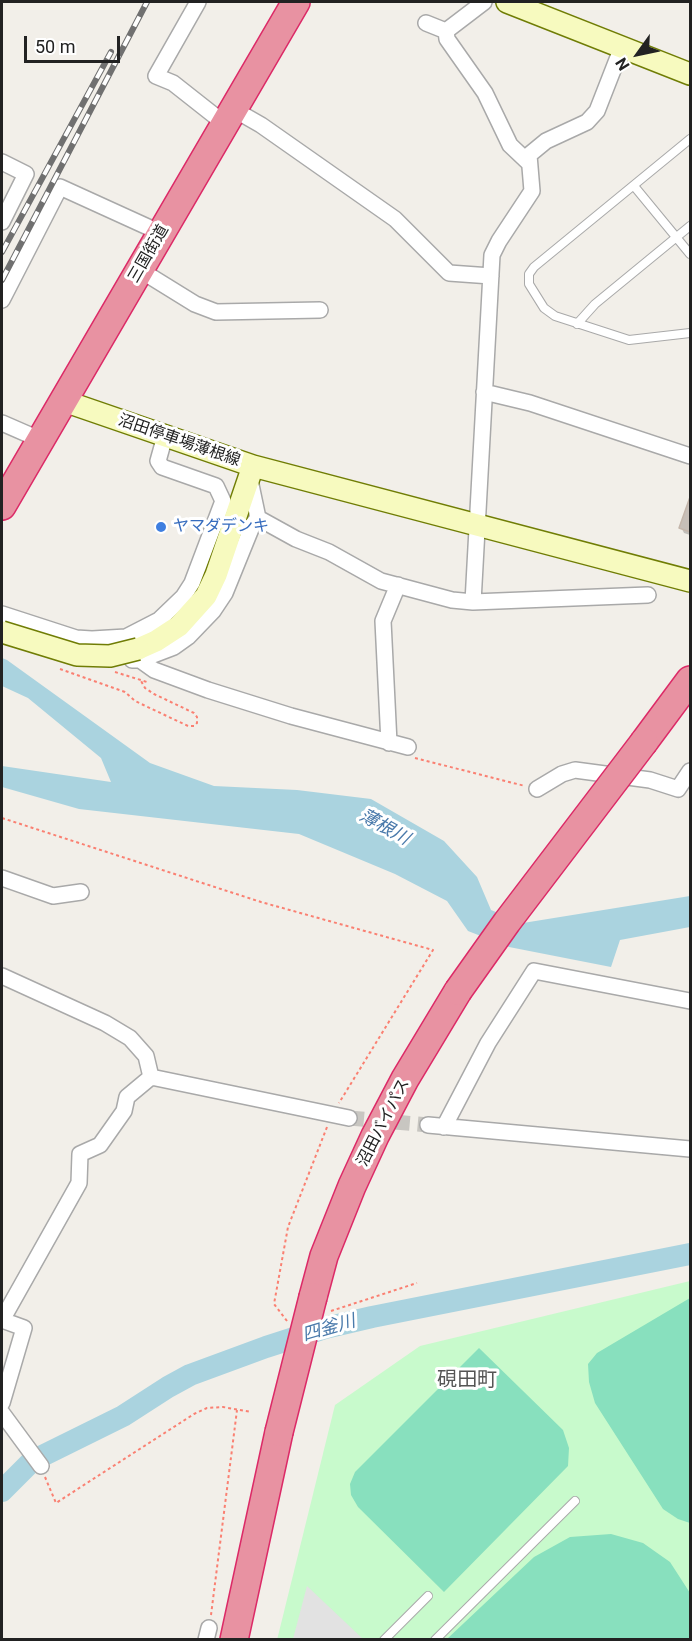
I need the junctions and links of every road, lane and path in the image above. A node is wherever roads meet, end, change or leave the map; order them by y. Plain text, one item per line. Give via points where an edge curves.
1 (198, 2) edge
2 (296, 2) edge
3 (484, 2) edge
4 (507, 2) edge
5 (426, 23) dead end
6 (446, 31) junction
7 (622, 46) junction
8 (690, 74) edge
9 (229, 117) junction
10 (690, 139) edge
11 (2, 162) edge
12 (529, 163) junction
13 (634, 186) junction
14 (2, 222) edge
15 (690, 226) edge
16 (161, 233) junction
17 (676, 237) junction
18 (690, 254) edge
19 (140, 270) junction
20 (491, 276) junction
21 (2, 300) edge
22 (320, 310) dead end
23 (577, 324) junction
24 (690, 333) edge
25 (484, 392) junction
26 (64, 401) junction
27 (2, 423) edge
28 (165, 436) junction
29 (41, 440) junction
30 (690, 456) edge
31 (252, 473) junction
32 (2, 506) edge
33 (258, 519) junction
34 (476, 526) junction
35 (690, 581) edge
36 (398, 585) junction
37 (648, 595) dead end
38 (473, 602) junction
39 (2, 614) edge
40 (2, 632) edge
41 (92, 639) junction
42 (139, 655) junction
43 (59, 668) dead end
44 (690, 680) edge
45 (141, 681) dead end
46 (389, 742) junction
47 (408, 747) dead end
48 (690, 771) edge
49 (537, 789) dead end
50 (2, 818) edge
51 (2, 878) edge
52 (81, 892) dead end
53 (2, 976) edge
54 (690, 1001) edge
55 (151, 1077) junction
56 (332, 1114) junction
57 (350, 1118) tunnel mouth
58 (428, 1125) tunnel mouth
59 (444, 1127) junction
60 (690, 1149) edge
61 (417, 1283) dead end
62 (319, 1305) junction
63 (2, 1320) edge
64 (287, 1321) dead end
65 (2, 1403) edge
66 (237, 1410) junction
67 (251, 1412) dead end
68 (2, 1413) edge
69 (41, 1466) joint
70 (575, 1501) dead end
71 (428, 1596) dead end
72 (208, 1634) edge
73 (234, 1640) edge
74 (384, 1640) edge
75 (435, 1640) edge

1 - 9 street via 156,76
2 - 9 highway, 三国街道
3 - 6 street
4 - 7 street
5 - 6 street
6 - 12 street via 447,39 485,93 510,146
7 - 8 street
7 - 12 street via 597,111 587,122 546,141 530,155
9 - 16 highway, 三国街道
9 - 20 street via 261,125 395,219 449,273
10 - 13 lane
11 - 14 street via 26,174
12 - 20 street via 532,191 492,255
13 - 17 lane
13 - 23 lane via 530,274 529,284 544,308
15 - 17 lane
16 - 19 highway, 三国街道
16 - 21 street via 60,187
17 - 18 lane
17 - 23 lane via 595,304
19 - 22 street via 195,304 216,312
19 - 26 highway, 三国街道
20 - 25 street
23 - 24 lane via 629,340
25 - 30 street via 530,403
25 - 34 street
26 - 28 street, 沼田停車場薄根線
26 - 29 highway, 三国街道
27 - 29 street
28 - 31 street, 沼田停車場薄根線
28 - 41 street via 158,461 162,467 216,486 223,501 183,597 159,620 126,637
29 - 32 highway, 三国街道
31 - 33 street
31 - 34 street
31 - 42 street, 沼田停車場薄根線 via 206,596 179,626
33 - 36 street via 381,581
33 - 42 street via 213,611 174,646
34 - 35 street
34 - 38 street
36 - 38 street
36 - 46 street via 383,621
37 - 38 street
39 - 41 street via 76,638
40 - 42 street, 沼田停車場薄根線, bridge via 77,655
41 - 42 street via 132,660
42 - 46 street via 154,670 208,690
43 - 45 path via 125,692 135,701 188,726 197,723 194,714 145,688
44 - 62 highway, 沼田バイパス, bridge via 507,922 458,991 405,1079 352,1186 324,1256
46 - 47 street
48 - 49 street via 678,789 650,780 575,770
50 - 56 path via 261,902 433,951
51 - 52 street via 53,896
53 - 55 street via 130,1038 146,1056
54 - 59 street via 534,971 488,1043
55 - 56 street
55 - 63 street via 127,1097 124,1111 100,1145 80,1154 79,1183
56 - 57 street
56 - 64 path via 288,1227 274,1304
58 - 59 street
59 - 60 street
61 - 62 path
62 - 73 highway, 沼田バイパス, bridge via 279,1432
63 - 65 street via 24,1328
66 - 67 path
66 - 69 path via 207,1408 194,1414 56,1503
66 - 72 path
68 - 69 street
70 - 75 lane
71 - 74 lane

